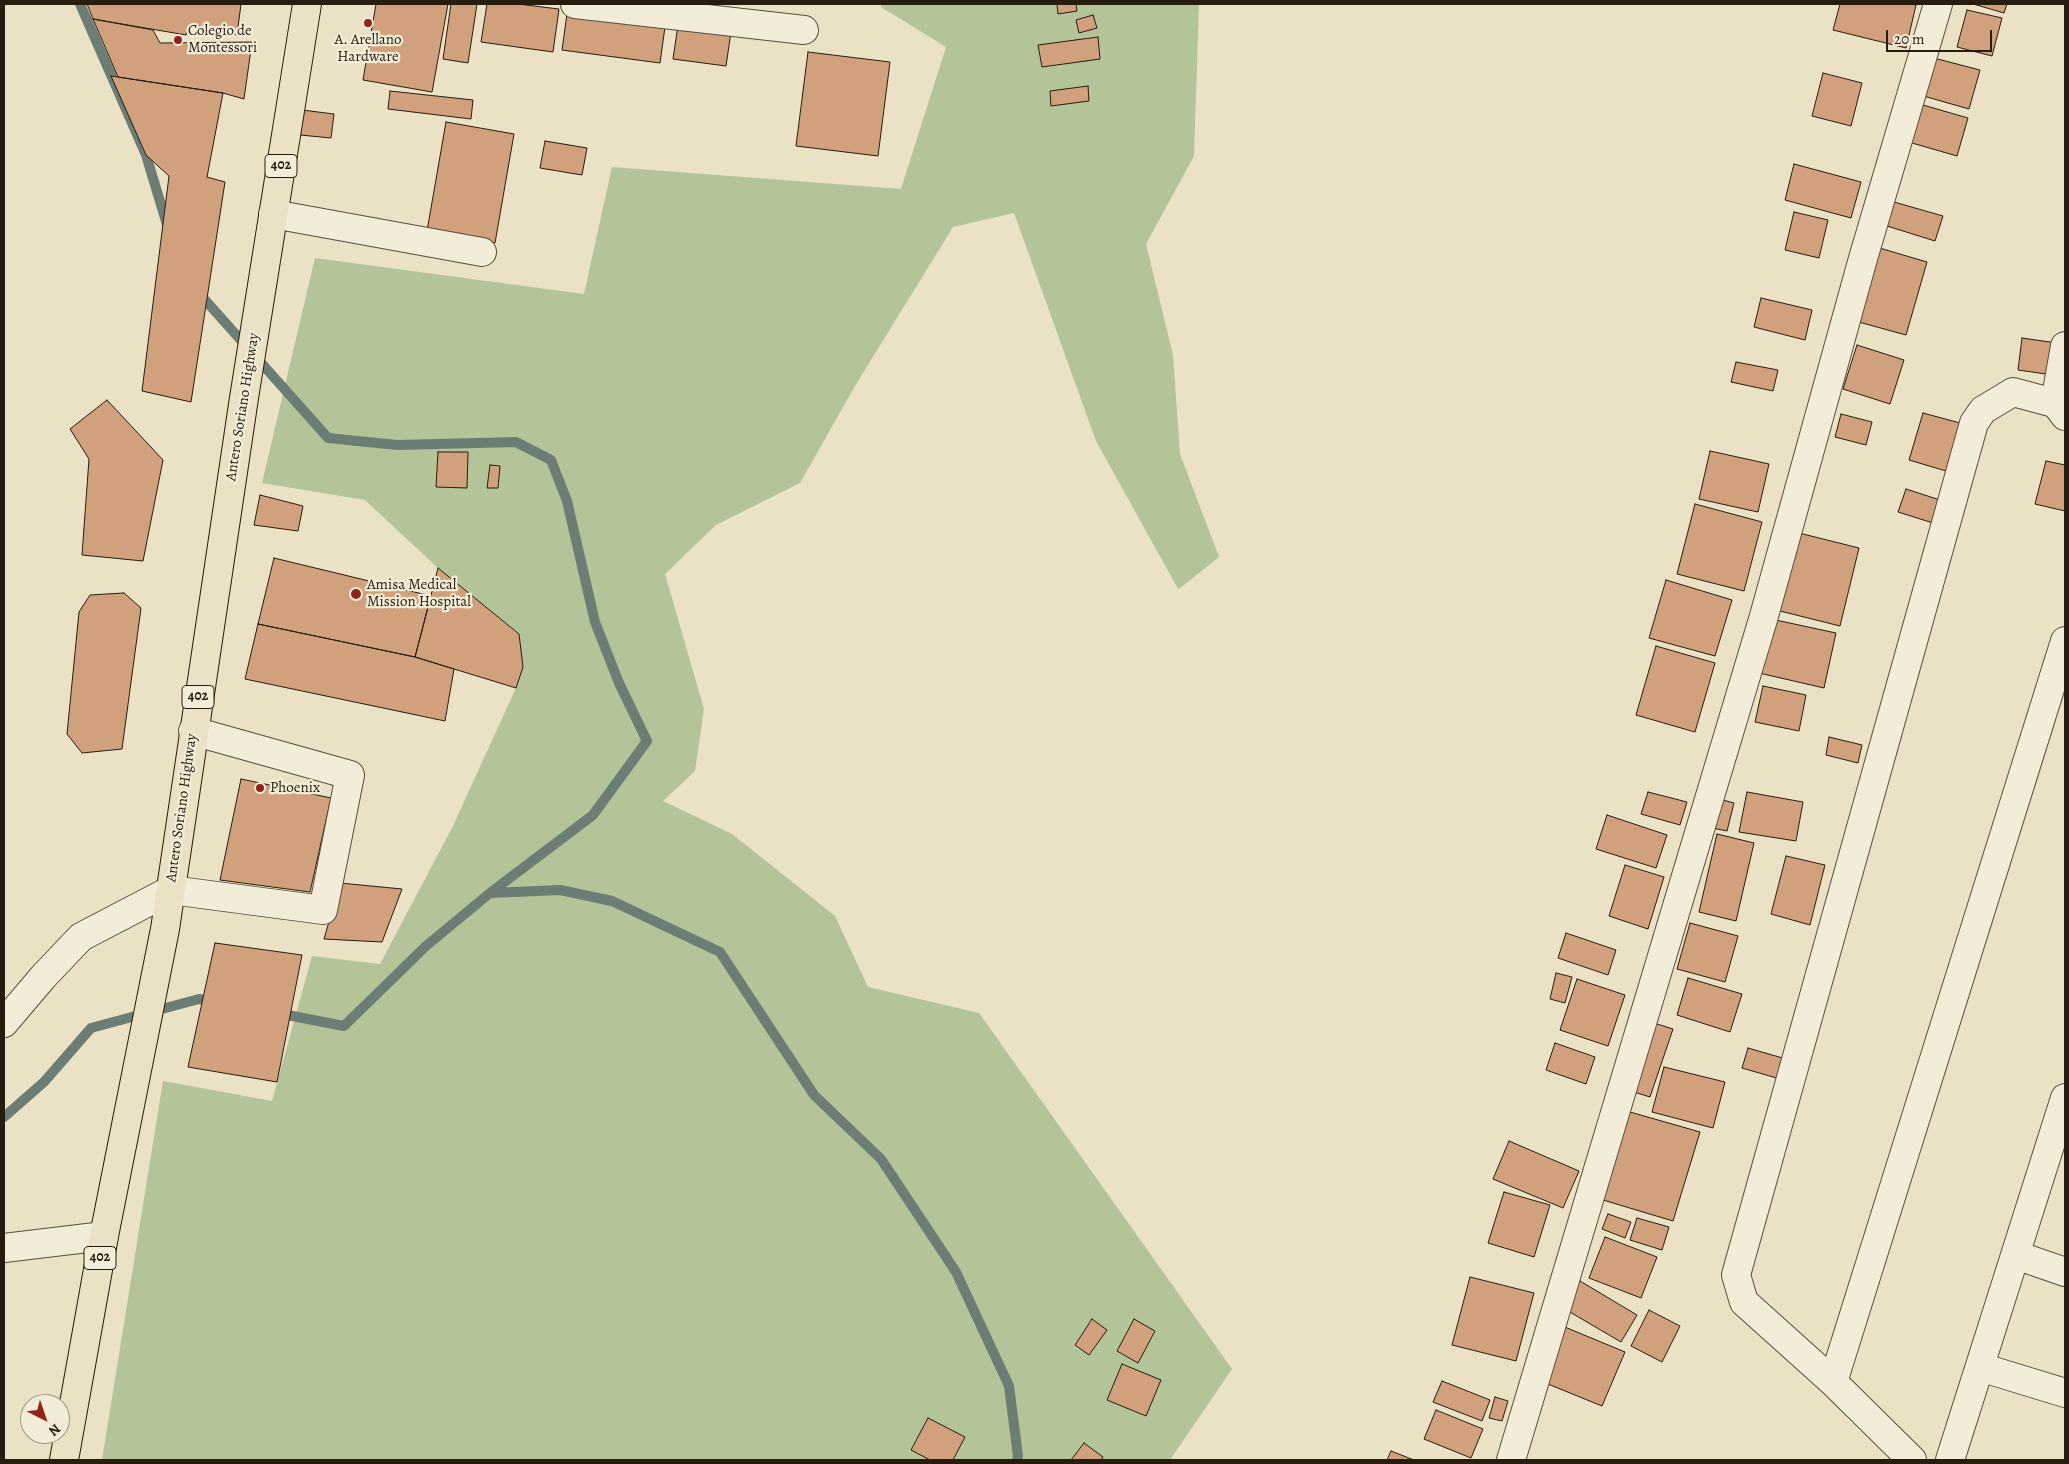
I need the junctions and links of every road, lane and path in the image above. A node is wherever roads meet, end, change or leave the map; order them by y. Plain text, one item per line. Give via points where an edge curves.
1 (307, 4) edge
2 (575, 4) edge
3 (1938, 4) edge
4 (741, 13) edge
5 (804, 30) dead end
6 (273, 214) junction
7 (482, 252) dead end
8 (2065, 346) edge
9 (2062, 409) edge
10 (2065, 641) edge
11 (193, 731) junction
12 (170, 890) junction
13 (4, 1023) edge
14 (2065, 1098) edge
15 (2057, 1151) edge
16 (104, 1236) junction
17 (4, 1248) edge
18 (2016, 1255) junction
19 (2065, 1272) edge
20 (1980, 1367) junction
21 (1833, 1382) junction
22 (2065, 1393) edge
23 (1513, 1454) edge
24 (64, 1460) edge
25 (1912, 1460) edge
26 (1950, 1460) edge

1 - 6 main road, Antero Soriano Highway / 402
2 - 4 street
3 - 23 street via 1862,262 1764,616
4 - 5 street
6 - 7 street
6 - 11 main road, Antero Soriano Highway / 402
8 - 9 street
9 - 21 street via 2013,392 1983,410 1974,423 1736,1275 1744,1302
10 - 21 street
11 - 12 main road, Antero Soriano Highway / 402
11 - 12 street via 350,775 323,910
12 - 13 street via 81,937
12 - 16 main road, Antero Soriano Highway / 402
14 - 15 street
15 - 18 street
16 - 17 street
16 - 24 main road, Antero Soriano Highway / 402
18 - 19 street
18 - 20 street
20 - 22 street
20 - 26 street
21 - 25 street

